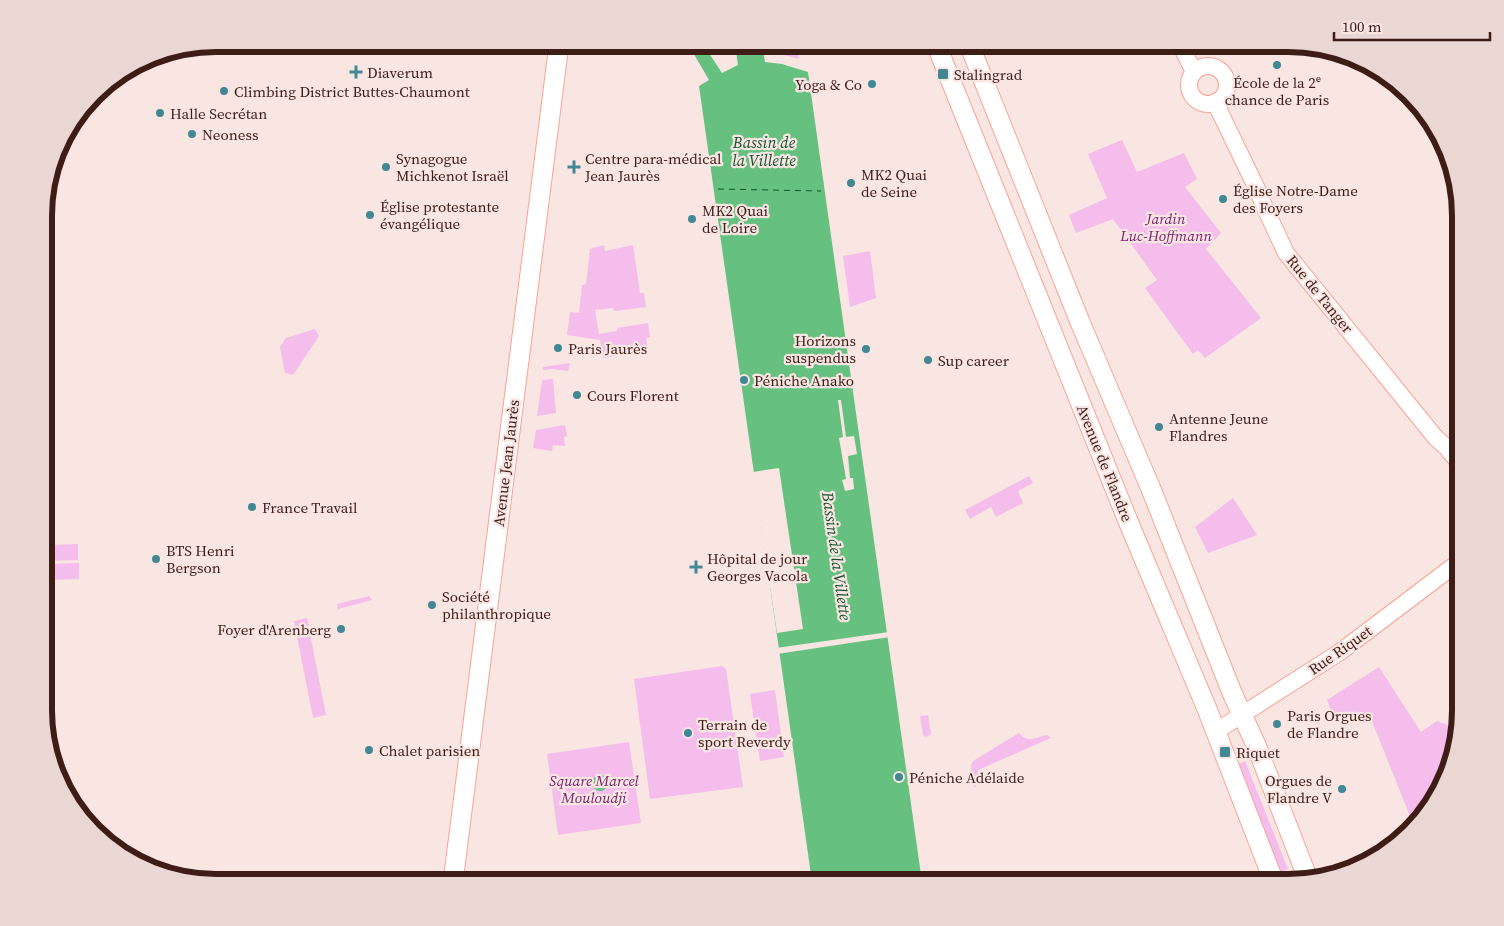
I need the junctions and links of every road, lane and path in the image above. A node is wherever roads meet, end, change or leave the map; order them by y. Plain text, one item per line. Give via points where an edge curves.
1 (558, 52) edge
2 (939, 52) edge
3 (972, 52) edge
4 (1184, 52) edge
5 (1194, 72) junction
6 (1215, 102) junction
7 (1451, 453) edge
8 (1451, 568) edge
9 (1242, 715) junction
10 (1215, 732) junction
11 (1305, 872) edge
12 (1270, 873) edge
13 (454, 874) edge

1 - 13 main road, Avenue Jean Jaurès
2 - 10 main road, Avenue de Flandre
3 - 9 main road
4 - 5 street
5 - 6 street via 1190,78 1191,94 1198,101
5 - 6 street via 1212,67 1224,75 1224,93
6 - 7 street, Rue de Tanger via 1286,253
8 - 9 street, Rue Riquet via 1340,652
9 - 10 street, Rue Riquet
9 - 11 main road
10 - 12 main road, Avenue de Flandre

